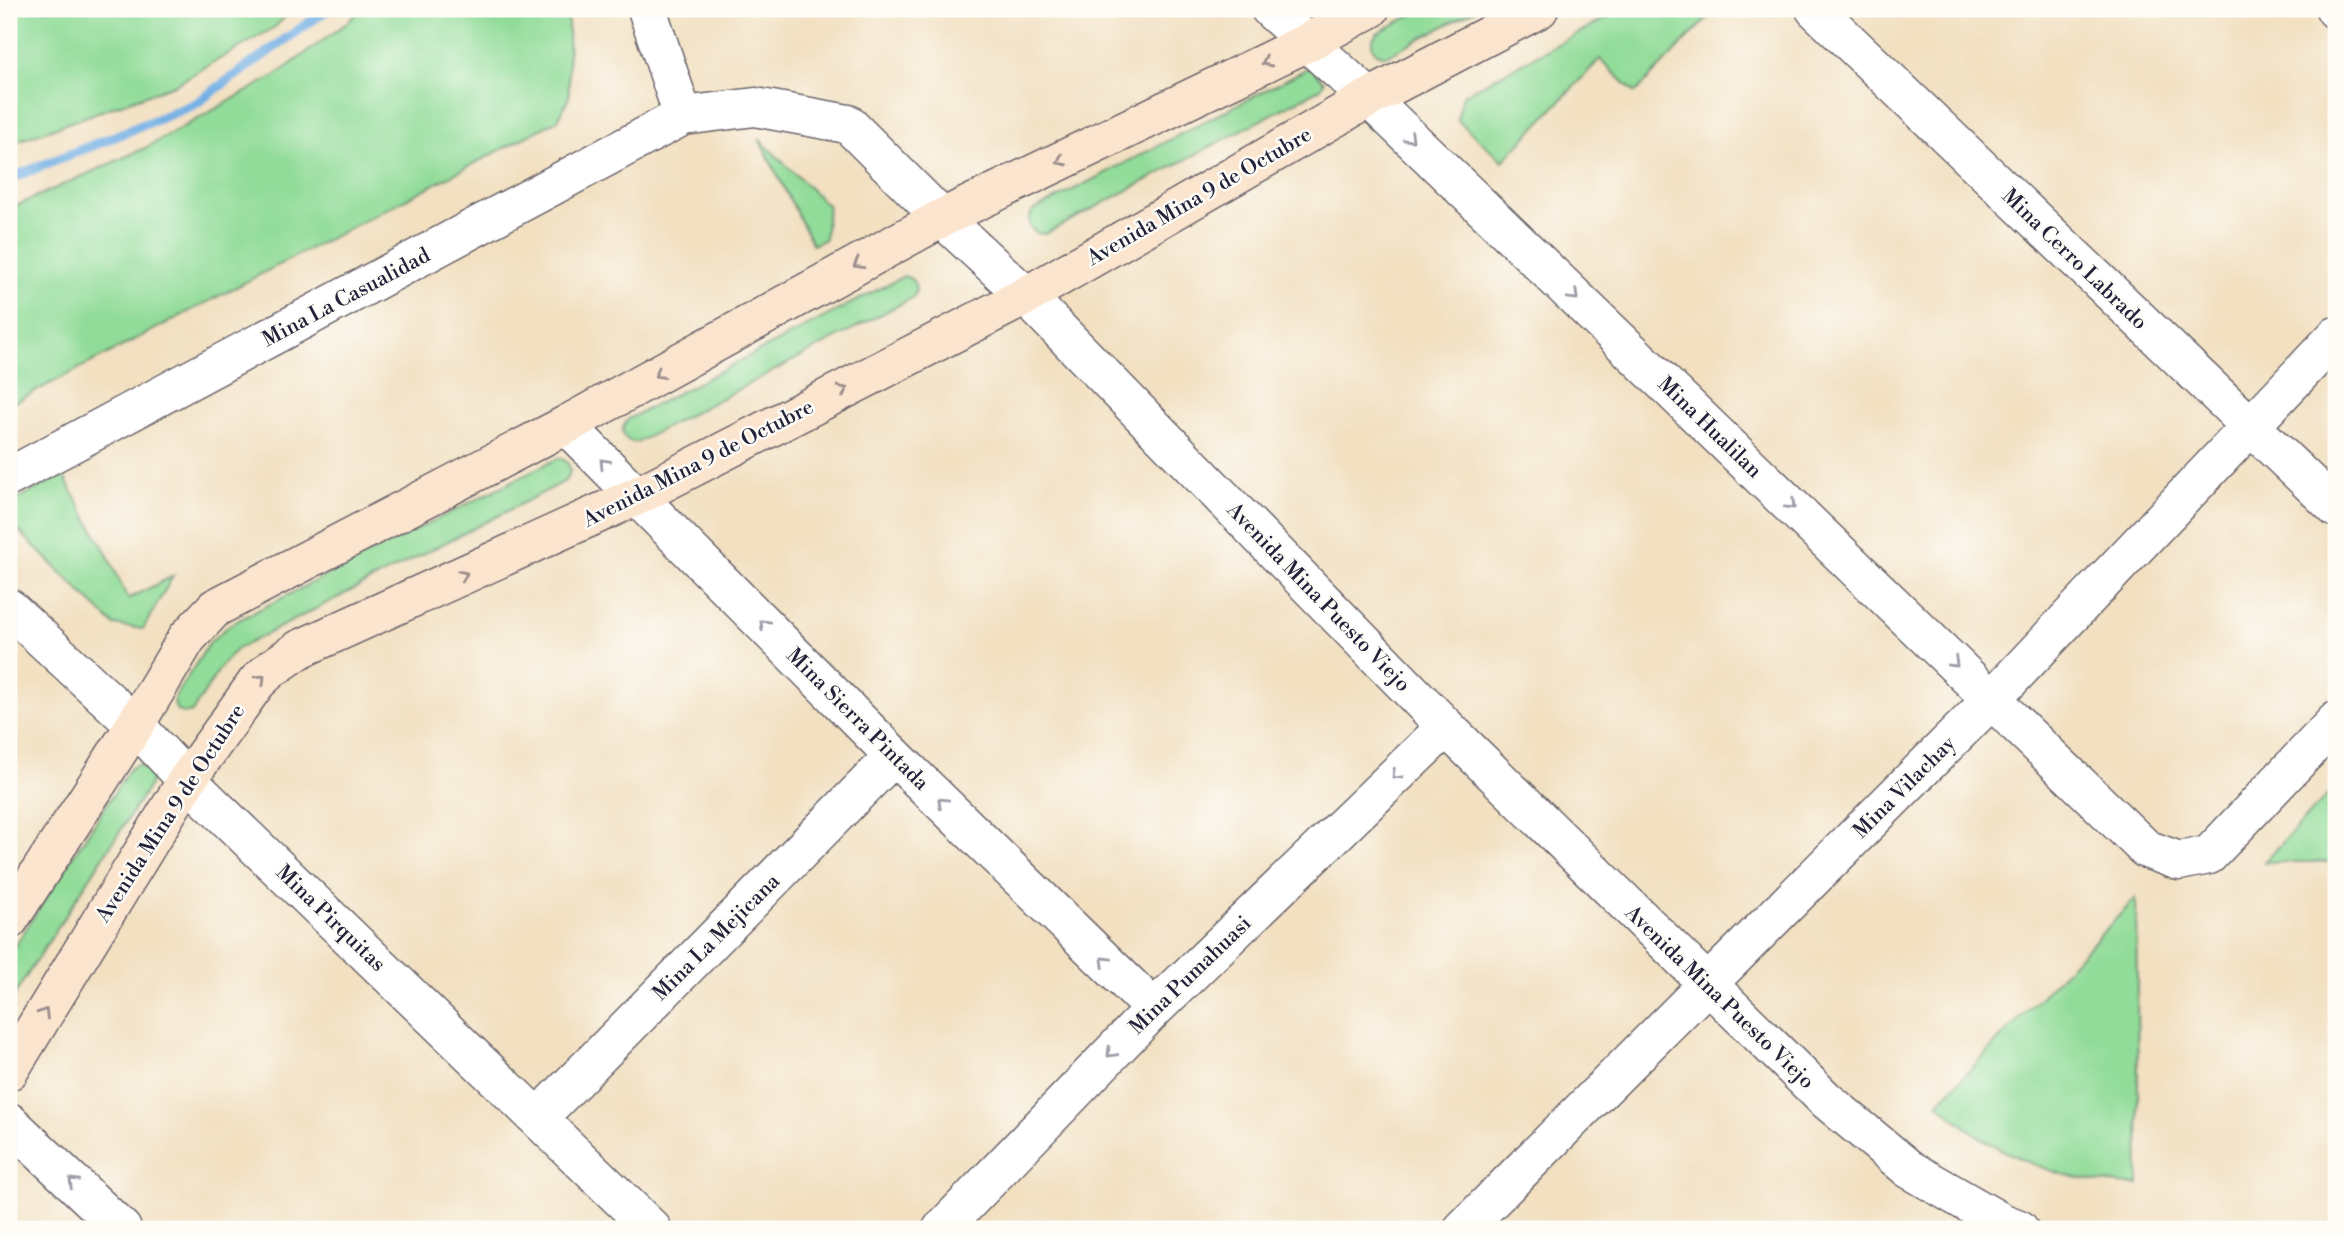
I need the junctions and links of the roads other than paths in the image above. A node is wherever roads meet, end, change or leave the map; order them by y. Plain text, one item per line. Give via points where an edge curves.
1 (647, 9) edge
2 (1270, 9) edge
3 (1370, 9) edge
4 (1539, 9) edge
5 (1815, 9) edge
6 (1308, 42) junction
7 (1369, 98) junction
8 (683, 116) junction
9 (942, 218) junction
10 (1026, 296) junction
11 (2336, 336) edge
12 (566, 425) junction
13 (2250, 426) junction
14 (9, 477) edge
15 (637, 496) junction
16 (2336, 508) edge
17 (9, 608) edge
18 (1992, 699) junction
19 (2336, 721) edge
20 (135, 724) junction
21 (1446, 727) junction
22 (894, 756) junction
23 (187, 780) junction
24 (9, 920) edge
25 (1706, 984) junction
26 (1154, 1009) junction
27 (9, 1071) edge
28 (538, 1118) junction
29 (9, 1122) edge
30 (122, 1229) edge
31 (652, 1229) edge
32 (942, 1229) edge
33 (1463, 1229) edge
34 (2020, 1229) edge

1 - 8 street
2 - 6 street, Mina Hualilan
3 - 6 street
4 - 7 street, Avenida Mina 9 de Octubre
5 - 13 street, Mina Cerro Labrado
6 - 7 street, Mina Hualilan
6 -> 9 street
7 - 10 street, Avenida Mina 9 de Octubre
7 -> 18 street, Mina Hualilan
8 - 9 street, Avenida Mina Puesto Viejo via 755,107 848,124
8 - 14 street, Mina La Casualidad
9 - 10 street, Avenida Mina Puesto Viejo
9 -> 12 street
15 -> 10 street, Avenida Mina 9 de Octubre
10 - 21 street, Avenida Mina Puesto Viejo
11 - 13 street, Mina Vilachay
15 -> 12 street, Mina Sierra Pintada
12 - 20 street via 215,607 187,638
13 - 16 street, Mina Cerro Labrado
13 - 18 street, Mina Vilachay
22 -> 15 street, Mina Sierra Pintada
23 -> 15 street, Avenida Mina 9 de Octubre via 257,682 300,649
17 - 20 street, Mina Pirquitas
18 - 19 street, Mina Hualilan via 2146,849 2179,861 2209,855
18 - 25 street, Mina Vilachay
20 - 23 street, Mina Pirquitas
20 - 24 street
21 - 25 street, Avenida Mina Puesto Viejo
21 -> 26 street, Mina Pumahuasi
26 -> 22 street, Mina Sierra Pintada
22 - 28 street, Mina La Mejicana
27 -> 23 street, Avenida Mina 9 de Octubre
23 - 28 street, Mina Pirquitas
25 - 33 street, Mina Vilachay
25 - 34 street, Avenida Mina Puesto Viejo via 1825,1099 1909,1169
26 -> 32 street, Mina Pumahuasi
28 - 31 street, Mina Pirquitas
30 -> 29 street

